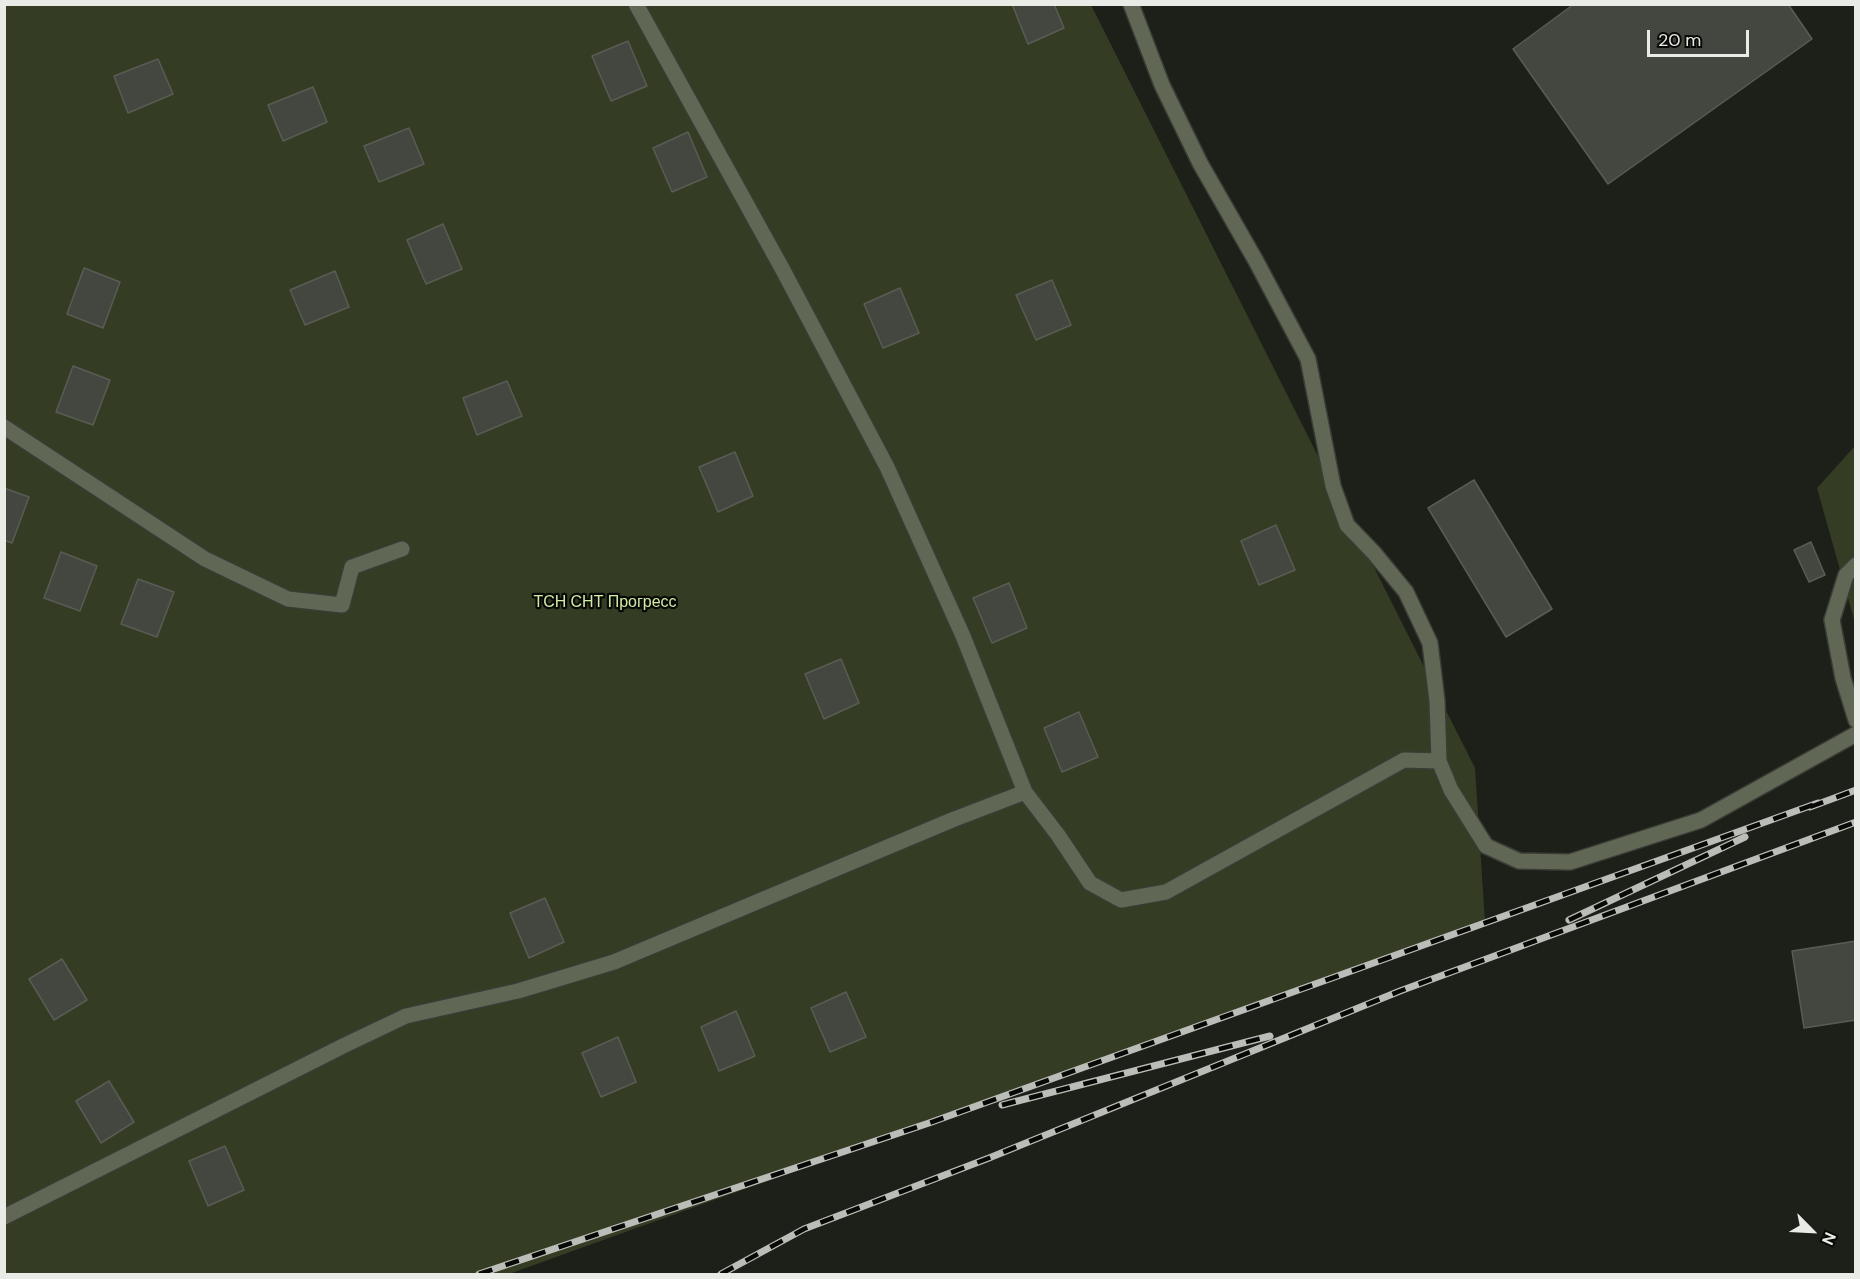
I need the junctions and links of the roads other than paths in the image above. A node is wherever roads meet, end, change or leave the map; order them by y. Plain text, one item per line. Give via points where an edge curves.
1 (636, 4) edge
2 (1131, 4) edge
3 (4, 427) edge
4 (402, 549) dead end
5 (1856, 565) edge
6 (1856, 720) edge
7 (1856, 734) edge
8 (1439, 761) junction
9 (1024, 792) junction
10 (4, 1217) edge

1 - 9 lane via 886,467 963,636
2 - 8 lane via 1162,85 1200,163 1308,359 1333,486 1347,525 1406,592 1430,643
3 - 4 lane via 205,559 288,599 342,605 352,567
5 - 6 lane via 1846,575 1832,620
7 - 8 lane via 1701,820 1570,862 1519,861 1486,846 1451,790
8 - 9 lane via 1404,760 1166,892 1121,900 1090,883
9 - 10 lane via 614,962 518,991 406,1016

